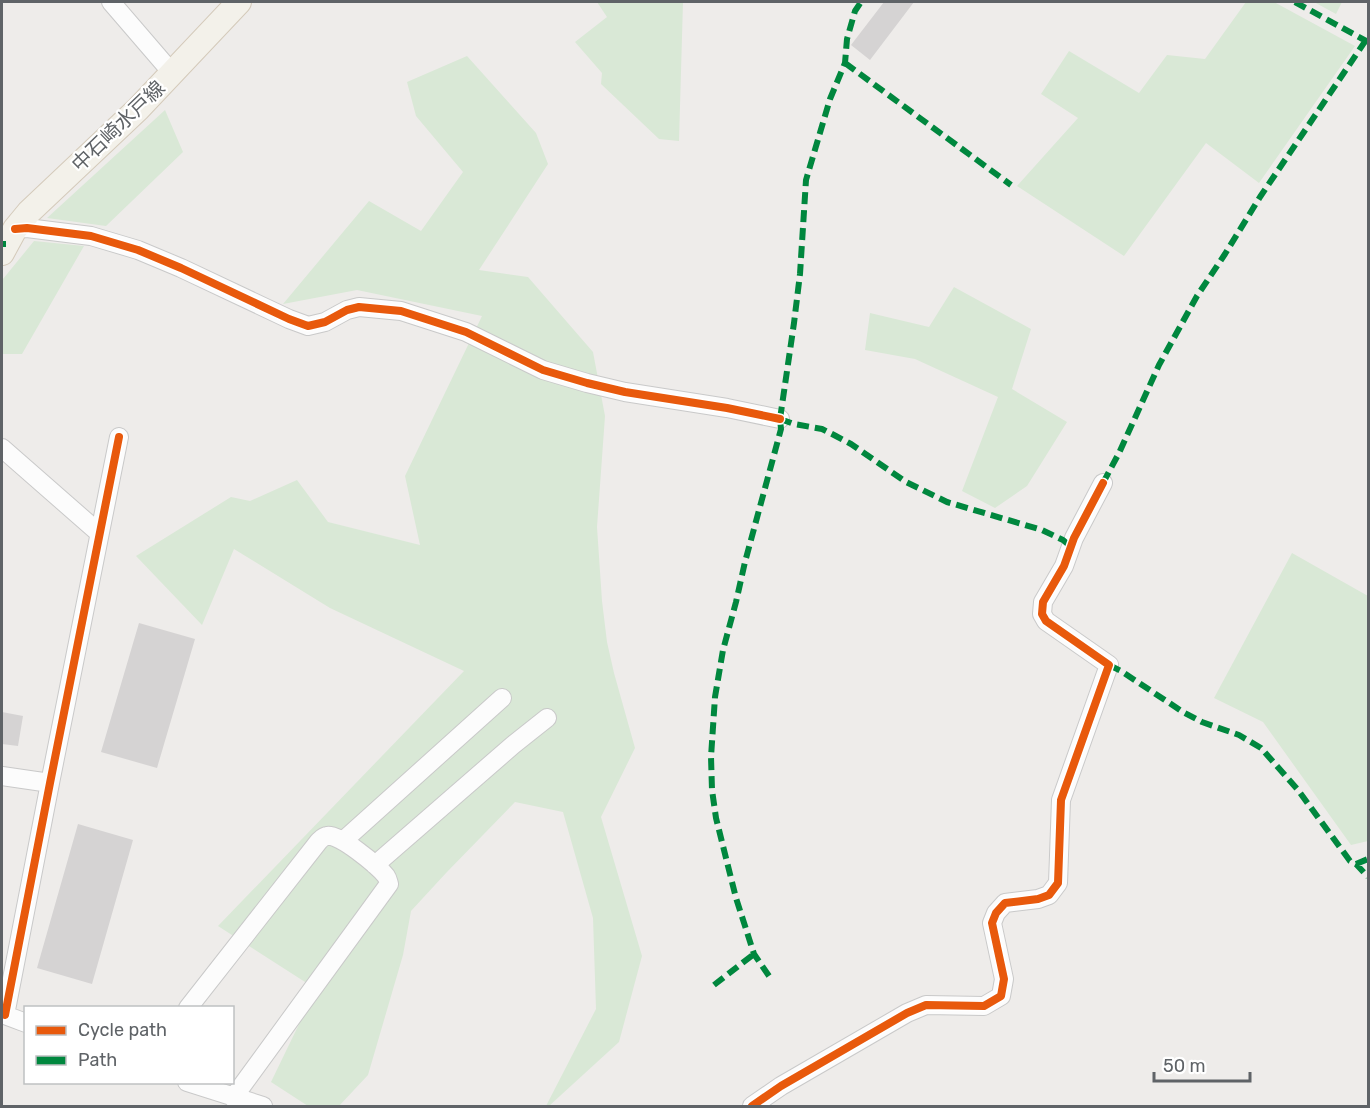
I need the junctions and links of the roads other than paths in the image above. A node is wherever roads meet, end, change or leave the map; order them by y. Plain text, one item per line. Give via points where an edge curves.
1 (111, 2) edge
2 (239, 2) edge
3 (173, 74) junction
4 (15, 228) junction
5 (2, 253) edge
6 (780, 418) dead end
7 (120, 437) dead end
8 (2, 448) edge
9 (1103, 483) dead end
10 (99, 533) junction
11 (502, 698) dead end
12 (547, 718) dead end
13 (2, 776) edge
14 (50, 783) junction
15 (343, 841) junction
16 (375, 865) junction
17 (190, 1006) edge
18 (3, 1014) edge
19 (24, 1022) edge
20 (189, 1084) edge
21 (233, 1098) junction
22 (263, 1107) edge
23 (752, 1107) edge

1 - 3 street
2 - 3 main road, 中石崎水戸線
3 - 4 main road, 中石崎水戸線
4 - 5 main road, 中石崎水戸線
4 - 6 street via 91,236 138,250 308,326 358,307 401,311 466,332 543,370 587,383
7 - 10 street
8 - 10 street
9 - 23 street via 1043,602 1042,614 1046,621 1109,665 1060,800 1058,883 1049,895 1005,903 992,923 1004,979 1001,996 984,1006 926,1005 908,1013 781,1086
10 - 14 street
11 - 15 street
12 - 16 street
13 - 14 street
14 - 18 street
15 - 16 street
15 - 17 street via 327,836 318,840
16 - 21 street via 389,884
18 - 19 street
20 - 21 street
21 - 22 street

